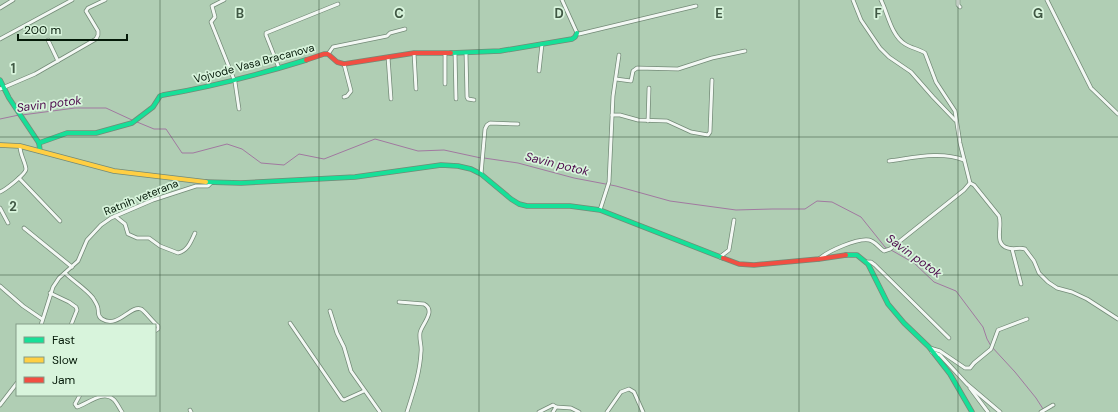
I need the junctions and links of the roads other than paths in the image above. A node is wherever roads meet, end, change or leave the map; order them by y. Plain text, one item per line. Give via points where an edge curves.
1 (13, 0) edge
2 (72, 0) edge
3 (104, 0) edge
4 (224, 0) edge
5 (562, 0) edge
6 (853, 0) edge
7 (880, 0) edge
8 (958, 0) edge
9 (1047, 0) edge
10 (338, 4) dead end
11 (696, 6) dead end
12 (960, 7) dead end
13 (0, 8) edge
14 (405, 29) dead end
15 (577, 33) junction
16 (0, 39) edge
17 (48, 40) dead end
18 (542, 44) junction
19 (745, 51) dead end
20 (414, 53) junction
21 (445, 53) junction
22 (455, 53) junction
23 (466, 53) junction
24 (328, 54) junction
25 (619, 55) dead end
26 (388, 57) junction
27 (58, 60) junction
28 (344, 64) junction
29 (279, 68) junction
30 (539, 71) dead end
31 (234, 79) junction
32 (616, 79) junction
33 (0, 80) edge
34 (712, 80) dead end
35 (445, 84) dead end
36 (2, 88) edge
37 (649, 88) dead end
38 (416, 89) dead end
39 (344, 97) dead end
40 (391, 99) dead end
41 (456, 99) dead end
42 (474, 100) dead end
43 (238, 109) dead end
44 (1118, 114) edge
45 (612, 115) junction
46 (956, 120) junction
47 (648, 121) junction
48 (518, 124) dead end
49 (39, 143) junction
50 (0, 145) edge
51 (20, 146) junction
52 (40, 151) junction
53 (964, 160) junction
54 (889, 162) dead end
55 (481, 174) junction
56 (18, 178) junction
57 (211, 183) junction
58 (970, 183) junction
59 (0, 192) edge
60 (0, 208) edge
61 (600, 210) junction
62 (115, 216) junction
63 (60, 220) dead end
64 (734, 220) dead end
65 (8, 223) dead end
66 (24, 228) dead end
67 (195, 233) dead end
68 (1012, 249) junction
69 (720, 257) junction
70 (819, 259) junction
71 (867, 262) junction
72 (72, 267) junction
73 (65, 273) junction
74 (1021, 284) dead end
75 (0, 286) edge
76 (50, 294) junction
77 (399, 302) dead end
78 (330, 311) dead end
79 (1118, 318) edge
80 (42, 319) junction
81 (1027, 320) dead end
82 (114, 321) junction
83 (290, 323) dead end
84 (41, 324) edge
85 (71, 324) edge
86 (116, 324) edge
87 (156, 324) edge
88 (948, 338) dead end
89 (929, 347) junction
90 (932, 352) junction
91 (16, 384) edge
92 (967, 384) junction
93 (364, 391) junction
94 (79, 396) edge
95 (101, 396) edge
96 (0, 405) edge
97 (1053, 405) dead end
98 (556, 408) junction
99 (1043, 411) edge
100 (122, 412) edge
101 (380, 412) edge
102 (407, 412) edge
103 (539, 412) edge
104 (553, 412) edge
105 (579, 412) edge
106 (607, 412) edge
107 (643, 412) edge
108 (972, 412) edge
109 (988, 412) edge
110 (1000, 412) edge

1 - 13 street
2 - 16 street
3 - 27 street via 86,11 98,31 98,37
4 - 31 street via 212,6 215,17 211,22
5 - 15 street
6 - 46 street via 861,20 880,48 911,72
7 - 46 street via 898,38 925,53 936,82 955,111
8 - 12 street
9 - 44 street via 1091,88
10 - 29 street via 266,33
11 - 15 street
14 - 24 street via 387,36 333,47
15 - 18 street via 574,38
17 - 27 street
18 - 23 street via 500,51
18 - 30 street
19 - 32 street via 678,69 637,68 633,71 630,82
20 - 21 street
20 - 26 street
20 - 38 street
21 - 22 street
21 - 35 street
22 - 23 street
22 - 41 street
23 - 42 street via 467,96 468,99
24 - 28 street, Vojvode Vasa Bracanova via 337,62
24 - 29 street, Vojvode Vasa Bracanova
25 - 32 street
26 - 28 street
26 - 40 street
27 - 36 street
28 - 39 street via 351,91
29 - 31 street, Vojvode Vasa Bracanova
31 - 43 street
31 - 49 street, Vojvode Vasa Bracanova via 161,95 153,107 134,122 96,133 67,134
32 - 45 street
33 - 36 street
34 - 47 street via 709,134 695,134 667,121
36 - 49 street
37 - 47 street
45 - 47 street
45 - 61 street via 609,182
46 - 53 street
48 - 55 street via 487,125
49 - 52 street
50 - 51 street
51 - 52 street
51 - 56 street via 26,171
52 - 57 street via 114,171
53 - 54 street via 948,155
53 - 58 street
55 - 57 street via 467,168 448,165 355,177
55 - 61 street via 519,204
56 - 59 street
56 - 63 street
57 - 62 street, Ratnih veterana via 208,186 196,186 153,200
58 - 68 street via 999,216 999,240 1006,248
58 - 70 street via 889,250 882,250 872,241 864,240 844,245
60 - 65 street
61 - 69 street
62 - 67 street via 125,224 128,234 137,238 149,238 160,246 178,253 186,249
62 - 72 street, Ratnih veterana via 91,234 78,261
64 - 69 street via 729,250
66 - 72 street
68 - 74 street
68 - 79 street via 1025,249 1039,273 1052,285 1083,297
69 - 70 street via 746,265
70 - 71 street via 854,254
71 - 88 street via 871,262
71 - 89 street via 888,304
72 - 73 street, Ratnih veterana
73 - 76 street, Ratnih veterana via 55,283
73 - 82 street via 92,297 101,319
75 - 80 street
76 - 80 street, Ratnih veterana
76 - 85 street via 76,307
77 - 102 street via 424,304 428,306 429,313 420,333 420,367
78 - 93 street via 351,371
80 - 84 street, Ratnih veterana
81 - 89 street via 998,330 991,347 968,369
82 - 86 street
82 - 87 street via 139,308
83 - 93 street via 342,399
89 - 90 street
90 - 92 street via 945,359
90 - 108 street via 950,374
91 - 96 street
92 - 109 street
92 - 110 street
93 - 101 street
94 - 95 street via 75,404 77,407
95 - 100 street via 112,398
97 - 99 street
98 - 103 street via 552,405
98 - 104 street
98 - 105 street via 571,408
106 - 107 street via 621,392 629,389 634,392

